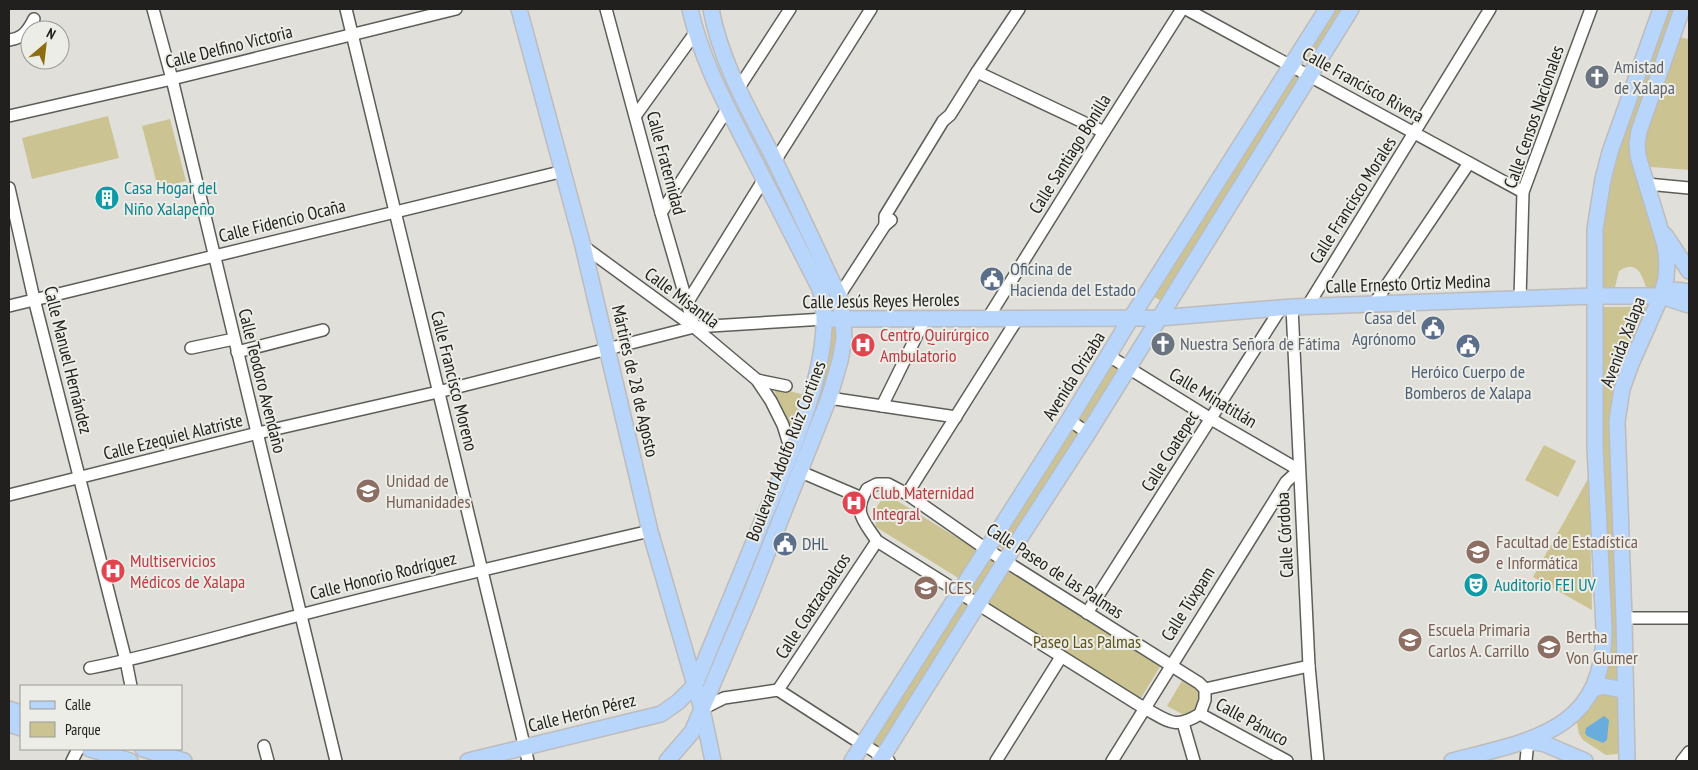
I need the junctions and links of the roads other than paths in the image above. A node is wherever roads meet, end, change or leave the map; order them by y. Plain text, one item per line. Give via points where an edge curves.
1 (153, 9) edge
2 (346, 9) edge
3 (456, 9) edge
4 (519, 9) edge
5 (606, 9) edge
6 (690, 9) edge
7 (711, 9) edge
8 (790, 9) edge
9 (871, 9) edge
10 (1019, 9) edge
11 (1184, 9) edge
12 (1327, 9) edge
13 (1351, 9) edge
14 (1490, 9) edge
15 (1590, 9) edge
16 (1661, 9) edge
17 (1682, 9) edge
18 (34, 19) dead end
19 (695, 33) junction
20 (352, 34) junction
21 (9, 40) edge
22 (1293, 65) junction
23 (976, 72) junction
24 (1310, 75) junction
25 (172, 79) junction
26 (738, 89) junction
27 (728, 108) junction
28 (636, 115) junction
29 (9, 116) edge
30 (1104, 132) junction
31 (1415, 133) junction
32 (775, 161) junction
33 (1469, 164) junction
34 (564, 171) junction
35 (764, 179) junction
36 (1647, 184) junction
37 (9, 188) edge
38 (1689, 188) edge
39 (1523, 192) junction
40 (394, 211) junction
41 (661, 213) junction
42 (1659, 226) junction
43 (583, 246) junction
44 (214, 256) junction
45 (1689, 271) edge
46 (1689, 292) edge
47 (839, 296) junction
48 (1594, 296) junction
49 (1661, 296) junction
50 (34, 299) junction
51 (1520, 299) junction
52 (687, 303) junction
53 (1374, 304) junction
54 (1689, 305) edge
55 (9, 306) edge
56 (1294, 308) junction
57 (925, 318) junction
58 (988, 318) junction
59 (1018, 318) junction
60 (1132, 318) junction
61 (1158, 318) junction
62 (825, 319) junction
63 (844, 319) junction
64 (694, 327) junction
65 (323, 330) dead end
66 (234, 339) junction
67 (191, 348) dead end
68 (608, 348) junction
69 (238, 352) junction
70 (1109, 356) junction
71 (1127, 367) junction
72 (757, 380) junction
73 (786, 386) dead end
74 (438, 392) junction
75 (829, 398) junction
76 (882, 406) junction
77 (956, 417) junction
78 (1211, 419) junction
79 (1069, 420) junction
80 (1088, 432) junction
81 (258, 434) junction
82 (791, 451) junction
83 (1299, 470) junction
84 (801, 472) junction
85 (80, 478) junction
86 (907, 494) junction
87 (9, 495) edge
88 (862, 498) junction
89 (650, 531) junction
90 (877, 541) junction
91 (986, 549) junction
92 (1005, 561) junction
93 (482, 570) junction
94 (960, 592) junction
95 (978, 604) junction
96 (1088, 613) junction
97 (301, 614) junction
98 (1624, 618) junction
99 (1689, 618) edge
100 (1061, 657) junction
101 (126, 661) junction
102 (1170, 665) junction
103 (1309, 666) junction
104 (90, 668) dead end
105 (695, 684) junction
106 (131, 685) edge
107 (1205, 689) junction
108 (778, 690) junction
109 (1592, 690) junction
110 (1624, 690) junction
111 (1144, 708) junction
112 (702, 709) junction
113 (1200, 714) junction
114 (1566, 721) junction
115 (1183, 723) junction
116 (858, 741) junction
117 (1528, 741) junction
118 (264, 746) dead end
119 (93, 750) edge
120 (146, 750) edge
121 (1689, 752) edge
122 (526, 754) edge
123 (1626, 755) edge
124 (1581, 759) edge
125 (884, 760) edge
126 (130, 761) edge
127 (184, 761) edge
128 (268, 761) edge
129 (336, 761) edge
130 (468, 761) edge
131 (667, 761) edge
132 (713, 761) edge
133 (852, 761) edge
134 (996, 761) edge
135 (1112, 761) edge
136 (1194, 761) edge
137 (1287, 761) edge
138 (1318, 761) edge
139 (1452, 761) edge
140 (1526, 761) edge
141 (1612, 761) edge
142 (1682, 761) edge

1 - 25 street, Calle Teodoro Avendaño
2 - 20 street, Calle Francisco Moreno
3 - 20 street, Calle Delfino Victoria
4 - 34 main road, Mártires de 28 de Agosto
5 - 28 street, Calle Fraternidad
6 - 19 main road, Boulevard Adolfo Ruiz Cortines
7 - 26 main road, Boulevard Adolfo Ruiz Cortines via 721,50
8 - 26 street
9 - 32 street
10 - 23 street
11 - 22 street, Calle Francisco Rivera
11 - 30 street, Calle Santiago Bonilla
12 - 22 main road, Avenida Orizaba
13 - 24 main road
14 - 31 street, Calle Francisco Morales
15 - 39 street, Calle Censos Nacionales
16 - 48 main road, Avenida Xalapa via 1617,130 1603,179 1595,229
17 - 36 main road, Avenida Xalapa via 1639,131 1638,156
18 - 21 street via 26,33
19 - 27 main road, Boulevard Adolfo Ruiz Cortines
19 - 28 street
20 - 25 street, Calle Delfino Victoria
20 - 40 street, Calle Francisco Moreno
22 - 24 street, Calle Francisco Rivera
22 - 60 main road, Avenida Orizaba
23 - 30 street
23 - 47 street via 943,121 886,216 885,225
24 - 31 street, Calle Francisco Rivera
24 - 61 main road
25 - 29 street, Calle Delfino Victoria
25 - 44 street, Calle Teodoro Avendaño
26 - 32 main road, Boulevard Adolfo Ruiz Cortines
27 - 35 main road, Boulevard Adolfo Ruiz Cortines
27 - 41 street
28 - 41 street, Calle Fraternidad
30 - 58 street, Calle Santiago Bonilla
31 - 33 street, Calle Francisco Rivera
31 - 56 street, Calle Francisco Morales
32 - 47 main road, Boulevard Adolfo Ruiz Cortines
33 - 39 street, Calle Francisco Rivera
33 - 53 street
34 - 40 street, Calle Fidencio Ocaña
34 - 43 main road, Mártires de 28 de Agosto
35 - 52 street
35 - 62 main road, Boulevard Adolfo Ruiz Cortines via 820,289
36 - 38 street
36 - 42 main road, Avenida Xalapa
37 - 50 street, Calle Manuel Hernández
39 - 51 street, Calle Censos Nacionales
40 - 44 street, Calle Fidencio Ocaña
40 - 74 street, Calle Francisco Moreno
41 - 52 street, Calle Fraternidad
42 - 45 main road
42 - 49 main road, Avenida Xalapa via 1667,262
43 - 64 street, Calle Misantla
43 - 68 main road, Mártires de 28 de Agosto
44 - 50 street, Calle Fidencio Ocaña
44 - 66 street, Calle Teodoro Avendaño
46 - 49 main road via 1669,290
47 - 63 main road, Boulevard Adolfo Ruiz Cortines
48 - 49 main road, Calle Ernesto Ortiz Medina
48 - 51 main road, Calle Ernesto Ortiz Medina
48 - 109 main road, Avenida Xalapa via 1595,447 1604,646
49 - 54 main road
49 - 98 main road, Avenida Xalapa via 1622,389 1617,421
50 - 55 street, Calle Fidencio Ocaña
50 - 85 street, Calle Manuel Hernández
51 - 53 main road, Calle Ernesto Ortiz Medina
52 - 64 street, Calle Fraternidad
53 - 56 main road, Calle Ernesto Ortiz Medina
56 - 61 main road, Calle Ernesto Ortiz Medina
56 - 78 street, Calle Coatepec
56 - 83 street, Calle Córdoba
57 - 58 main road, Calle Jesús Reyes Heroles
57 - 63 main road, Calle Jesús Reyes Heroles
57 - 76 street
58 - 59 main road, Calle Jesús Reyes Heroles
59 - 60 main road, Calle Jesús Reyes Heroles
59 - 77 street
60 - 61 main road, Calle Jesús Reyes Heroles
60 - 70 main road, Avenida Orizaba
61 - 71 main road
62 - 63 main road, Calle Jesús Reyes Heroles
62 - 64 street, Calle Jesús Reyes Heroles
62 - 82 main road, Boulevard Adolfo Ruiz Cortines via 812,391
63 - 75 main road, Boulevard Adolfo Ruiz Cortines via 840,361
64 - 68 street, Calle Jesús Reyes Heroles
64 - 72 street, Calle Misantla
65 - 69 street
66 - 67 street
66 - 69 street, Calle Teodoro Avendaño
68 - 74 street, Calle Ezequiel Alatriste
68 - 89 main road, Mártires de 28 de Agosto
69 - 81 street, Calle Teodoro Avendaño
70 - 71 street, Calle Minatitlán
70 - 79 main road, Avenida Orizaba
71 - 78 street, Calle Minatitlán
71 - 80 main road
72 - 73 street, Calle Misantla
72 - 82 street, Calle Misantla via 783,425
74 - 81 street, Calle Ezequiel Alatriste
74 - 93 street, Calle Francisco Moreno
75 - 76 street
75 - 84 main road, Boulevard Adolfo Ruiz Cortines
76 - 77 street
77 - 86 street
78 - 83 street, Calle Minatitlán
78 - 96 street, Calle Coatepec
79 - 80 street
79 - 91 main road, Avenida Orizaba
80 - 92 main road
81 - 85 street, Calle Ezequiel Alatriste
81 - 97 street, Calle Teodoro Avendaño
82 - 105 main road, Boulevard Adolfo Ruiz Cortines
83 - 102 street, Calle Túxpam via 1286,482
83 - 103 street, Calle Córdoba
84 - 88 street
84 - 112 main road, Boulevard Adolfo Ruiz Cortines
85 - 87 street, Calle Ezequiel Alatriste
85 - 101 street, Calle Manuel Hernández
86 - 88 street, Calle Paseo de las Palmas via 888,484 877,484 867,488
86 - 91 street, Calle Paseo de las Palmas
88 - 90 street via 860,515
89 - 93 street, Calle Honorio Rodríguez
89 - 105 main road, Mártires de 28 de Agosto
90 - 94 street
90 - 108 street, Calle Coatzacoalcos
91 - 92 street, Calle Paseo de las Palmas
91 - 94 main road, Avenida Orizaba
92 - 95 main road
92 - 96 street, Calle Paseo de las Palmas
93 - 97 street, Calle Honorio Rodríguez
93 - 122 street, Calle Francisco Moreno
94 - 95 street
94 - 116 main road, Avenida Orizaba
95 - 100 street
95 - 125 main road
96 - 102 street, Calle Paseo de las Palmas
97 - 101 street, Calle Honorio Rodríguez
97 - 129 street, Calle Teodoro Avendaño
98 - 99 street
98 - 110 main road, Avenida Xalapa
100 - 111 street
100 - 134 street
101 - 104 street, Calle Honorio Rodríguez
101 - 106 street, Calle Manuel Hernández
102 - 107 street, Calle Paseo de las Palmas
102 - 111 street, Calle Túxpam
103 - 107 street
103 - 138 street, Calle Córdoba
105 - 112 main road, Mártires de 28 de Agosto
105 - 122 main road, Calle Herón Pérez via 661,714
107 - 113 street
108 - 112 street via 724,698
108 - 116 street
109 - 110 main road via 1602,686
109 - 114 main road, Avenida Xalapa via 1576,713
110 - 123 main road, Avenida Xalapa
111 - 115 street via 1175,724
111 - 135 street, Calle Túxpam
112 - 131 main road, Boulevard Adolfo Ruiz Cortines via 692,732
112 - 132 main road, Mártires de 28 de Agosto
113 - 115 street
113 - 137 street, Calle Pánuco
114 - 117 main road, Avenida Xalapa
114 - 124 main road via 1564,732 1568,747
115 - 136 street
116 - 125 street
116 - 133 main road, Avenida Orizaba
117 - 124 main road via 1545,744
117 - 139 main road, Avenida Xalapa
117 - 140 street
118 - 128 street
119 - 126 main road
120 - 127 main road
121 - 142 street
122 - 130 main road, Calle Herón Pérez
123 - 141 main road

